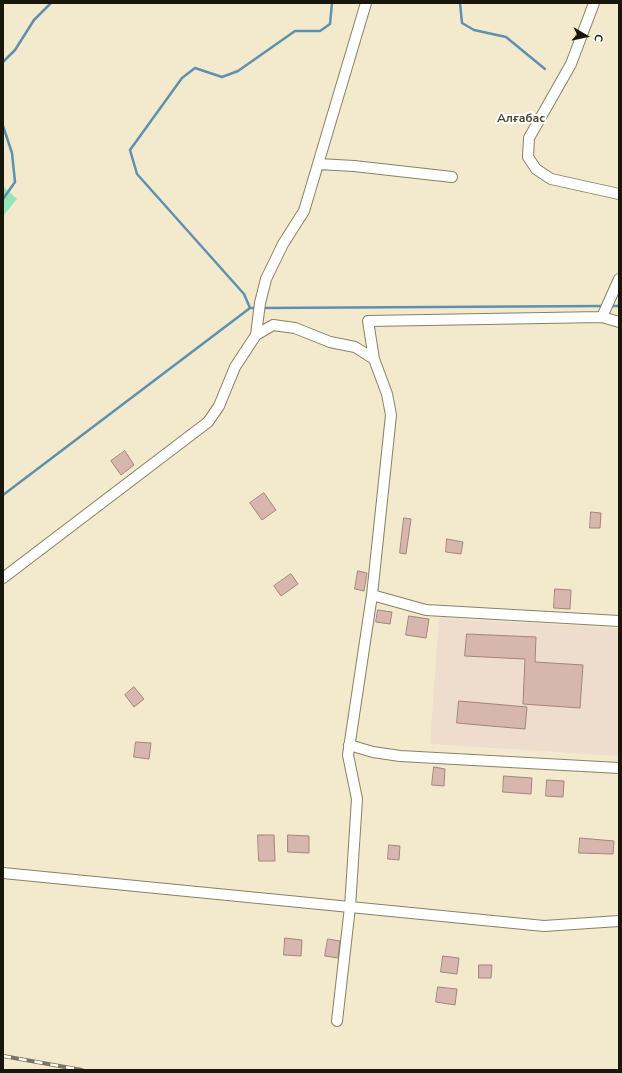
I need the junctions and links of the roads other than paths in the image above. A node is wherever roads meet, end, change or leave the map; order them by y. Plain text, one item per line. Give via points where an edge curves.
1 (366, 3) edge
2 (594, 3) edge
3 (318, 164) junction
4 (452, 178) dead end
5 (619, 194) edge
6 (619, 279) edge
7 (602, 316) junction
8 (619, 322) edge
9 (256, 335) junction
10 (374, 359) junction
11 (3, 578) edge
12 (372, 595) junction
13 (619, 621) edge
14 (349, 745) junction
15 (619, 768) edge
16 (3, 873) edge
17 (350, 907) junction
18 (619, 921) edge
19 (337, 1021) dead end

1 - 3 street
2 - 5 street via 571,64 529,138 528,158 536,169 551,179
3 - 4 street
3 - 9 street via 304,211 283,244 266,279
6 - 7 street
7 - 8 street
7 - 10 street via 368,321
9 - 10 street via 273,325 295,328 330,342 355,347
9 - 11 street via 235,367 219,406 208,422
10 - 12 street via 387,394 391,415
12 - 13 street via 426,610
12 - 14 street
14 - 15 street via 400,756
14 - 17 street via 348,755 357,799
16 - 17 street
17 - 18 street via 544,926
17 - 19 street

